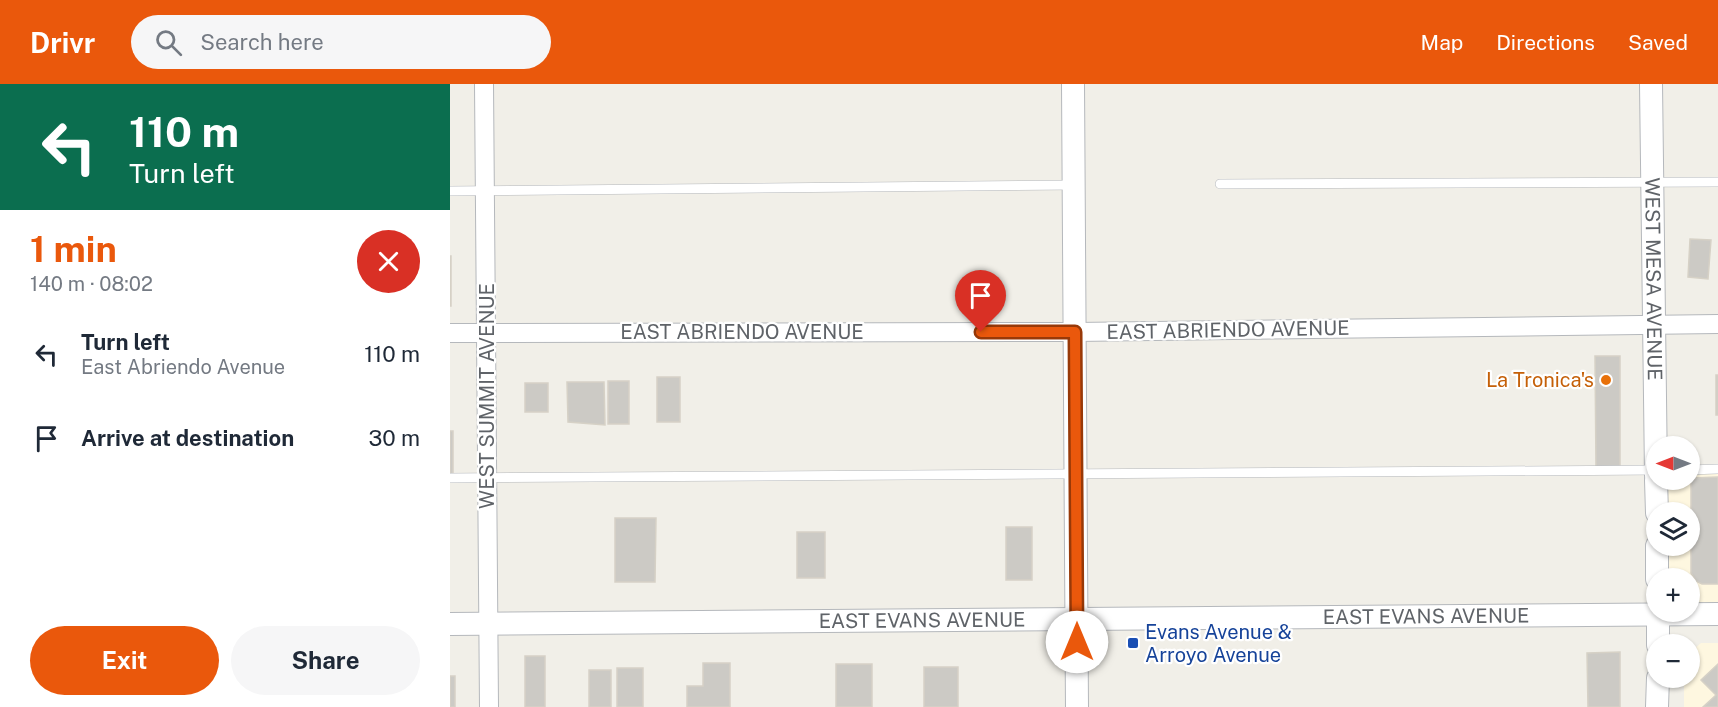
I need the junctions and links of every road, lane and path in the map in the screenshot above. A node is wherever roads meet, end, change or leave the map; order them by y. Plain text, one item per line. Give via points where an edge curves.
1 (484, 84) edge
2 (1073, 84) edge
3 (1651, 84) edge
4 (1652, 182) junction
5 (1718, 182) edge
6 (1220, 184) dead end
7 (1074, 185) junction
8 (450, 191) edge
9 (485, 191) junction
10 (1718, 324) edge
11 (1654, 325) junction
12 (1075, 332) junction
13 (450, 333) edge
14 (486, 333) junction
15 (1656, 436) edge
16 (1718, 469) edge
17 (1646, 470) edge
18 (1700, 470) edge
19 (1076, 474) junction
20 (450, 478) edge
21 (488, 478) junction
22 (1646, 614) edge
23 (1700, 614) edge
24 (1718, 614) edge
25 (1077, 620) junction
26 (450, 624) edge
27 (489, 624) junction
28 (1658, 688) edge
29 (489, 707) edge
30 (1077, 707) edge
31 (1658, 707) edge

1 - 9 street, WEST SUMMIT AVENUE
2 - 7 street
3 - 4 street, WEST MESA AVENUE
4 - 5 lane
4 - 6 lane
4 - 11 street, WEST MESA AVENUE
7 - 9 lane
7 - 12 street
8 - 9 lane
9 - 14 street, WEST SUMMIT AVENUE
10 - 11 street, EAST ABRIENDO AVENUE
11 - 12 street, EAST ABRIENDO AVENUE
11 - 15 street, WEST MESA AVENUE
12 - 14 street, EAST ABRIENDO AVENUE
12 - 19 street
13 - 14 street, EAST ABRIENDO AVENUE
14 - 21 street, WEST SUMMIT AVENUE
16 - 18 lane
17 - 19 lane
19 - 21 lane
19 - 25 street
20 - 21 lane
21 - 27 street, WEST SUMMIT AVENUE
22 - 25 street, EAST EVANS AVENUE
23 - 24 street, EAST EVANS AVENUE
25 - 27 street, EAST EVANS AVENUE
25 - 30 street
26 - 27 street, EAST EVANS AVENUE
27 - 29 street, WEST SUMMIT AVENUE
28 - 31 street

